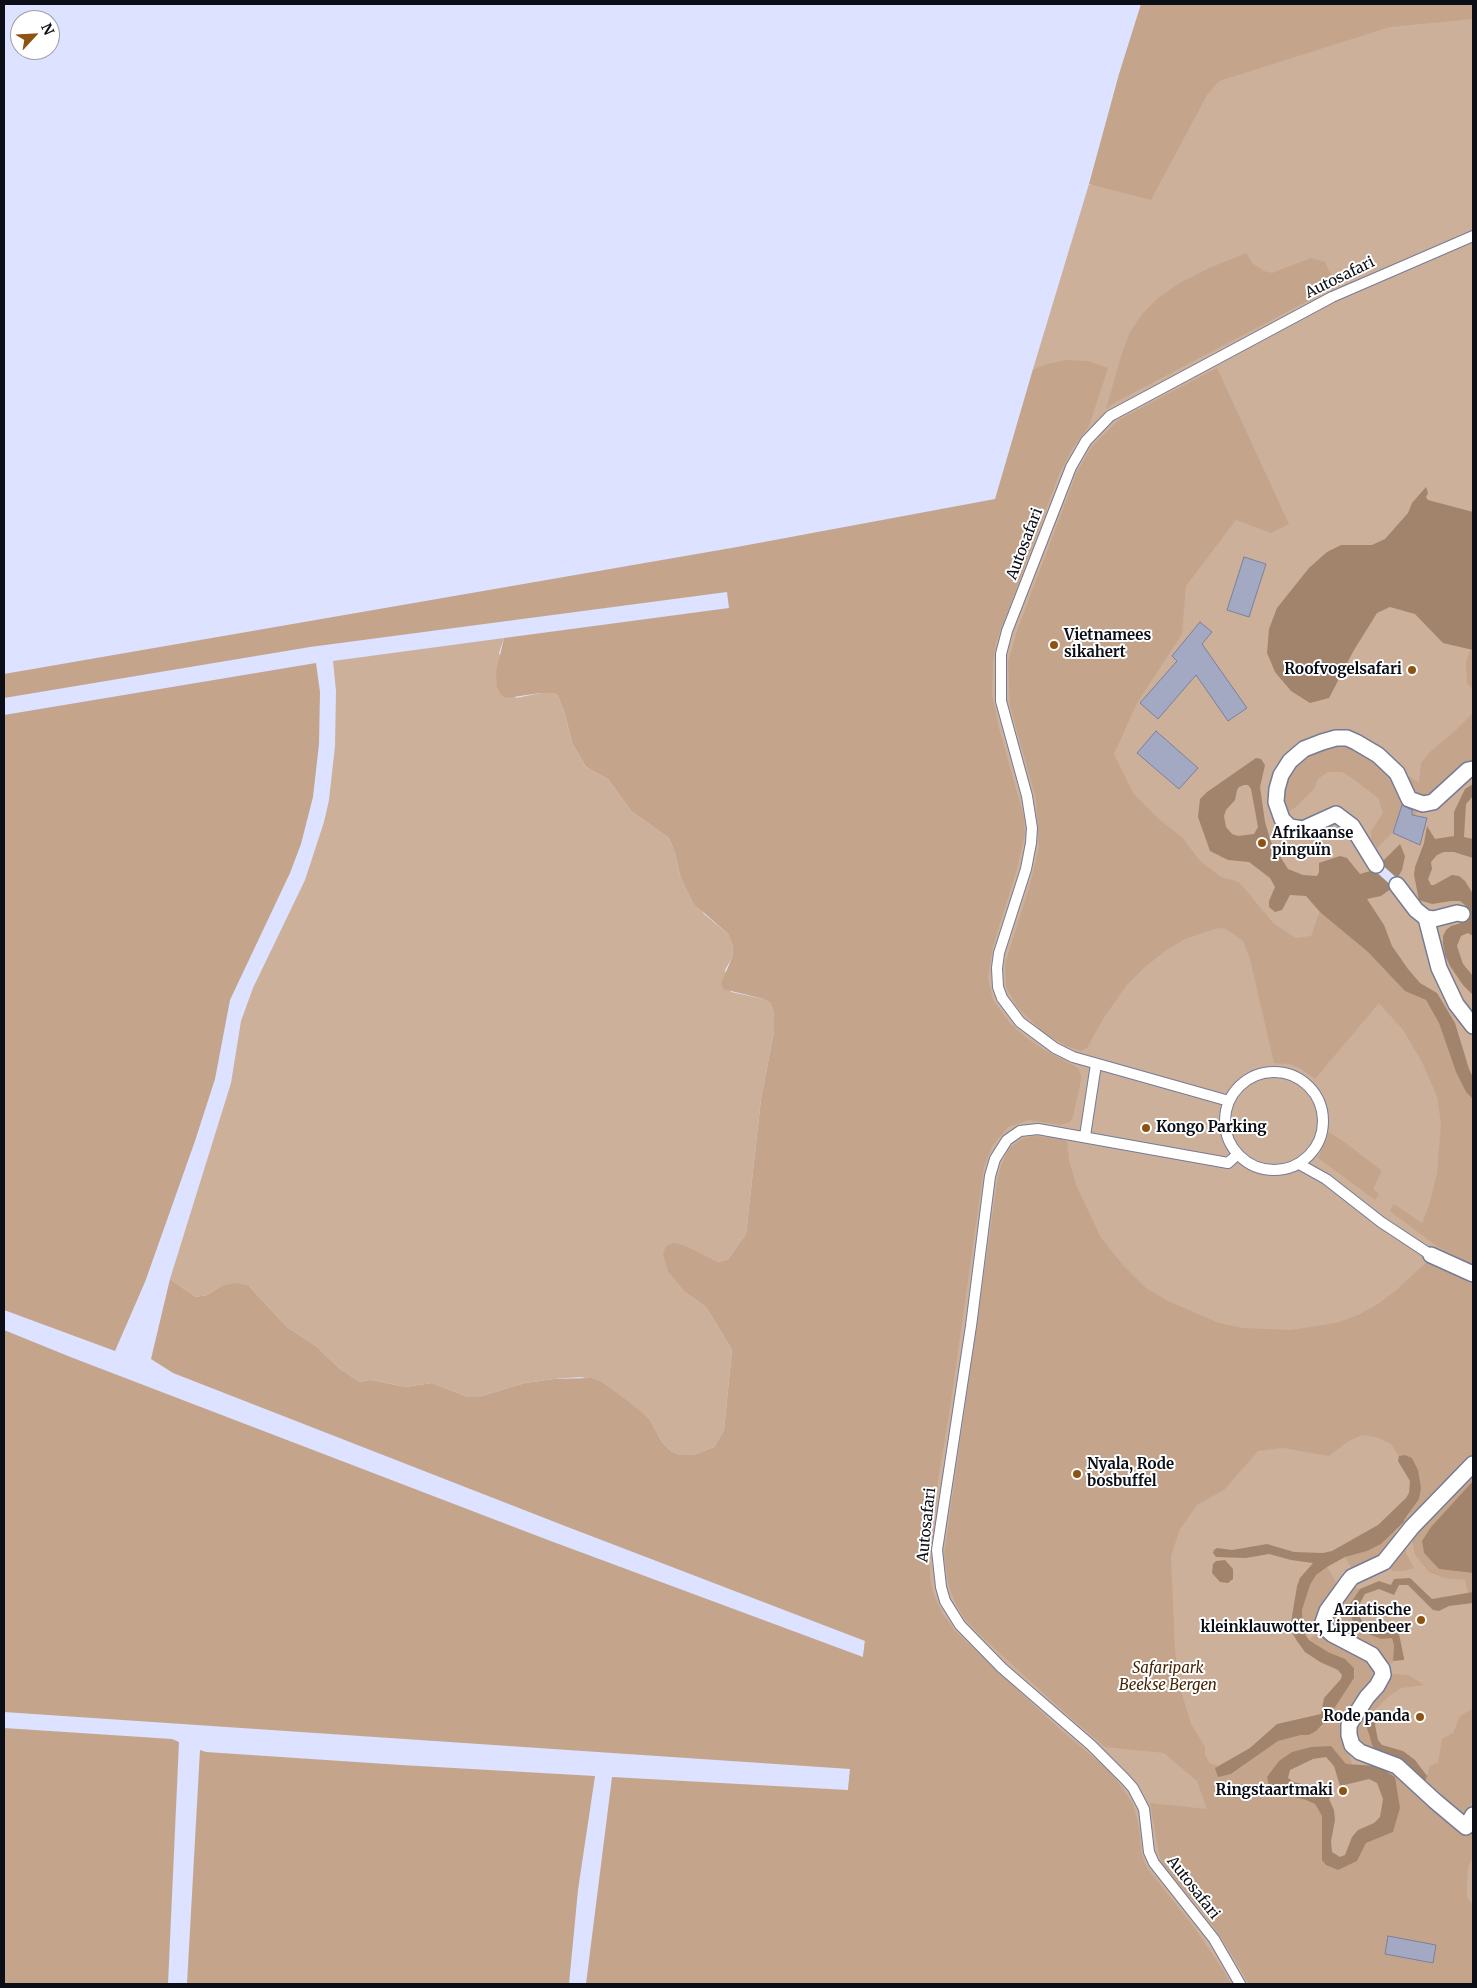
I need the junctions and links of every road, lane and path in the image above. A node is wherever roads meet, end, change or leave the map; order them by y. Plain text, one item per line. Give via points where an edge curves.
1 (1473, 236) edge
2 (1473, 769) edge
3 (1376, 865) dead end
4 (1397, 884) dead end
5 (1462, 914) dead end
6 (1426, 918) junction
7 (1473, 1026) edge
8 (1096, 1064) junction
9 (1229, 1101) junction
10 (1084, 1136) junction
11 (1238, 1154) junction
12 (1299, 1164) junction
13 (1432, 1255) joint
14 (1473, 1274) edge
15 (1473, 1464) edge
16 (1473, 1815) edge
17 (1240, 1984) edge

1 - 8 lane, Autosafari via 1332,297 1119,410 1086,442 1071,467 1016,606 1001,654 1001,701 1027,796 1032,828 1026,869 996,968 1002,998 1014,1016 1043,1040
2 - 3 street via 1433,802 1424,804 1409,799 1397,773 1378,755 1347,738 1336,738 1304,749 1290,762 1281,775 1277,790 1276,802 1282,819 1290,826 1303,829 1336,814 1352,826
4 - 6 street
5 - 6 street via 1457,912 1434,919
6 - 7 street via 1439,968 1456,1004
8 - 9 lane, Autosafari
8 - 10 lane
9 - 11 lane via 1225,1128
9 - 12 lane via 1245,1081 1266,1072 1288,1073 1307,1084 1320,1102 1324,1125 1317,1146
10 - 11 lane, Autosafari via 1228,1163
10 - 17 lane, Autosafari via 1033,1128 1020,1131 1001,1147 990,1176 937,1550 940,1587 967,1634 1117,1769 1133,1788 1144,1809 1149,1852 1154,1863 1214,1940
11 - 12 lane via 1248,1163 1269,1170
12 - 13 lane via 1326,1178 1381,1222
13 - 14 street
15 - 16 street via 1412,1527 1384,1562 1352,1577 1327,1611 1322,1625 1332,1634 1372,1655 1382,1669 1380,1681 1349,1725 1352,1745 1360,1752 1397,1766 1466,1827

